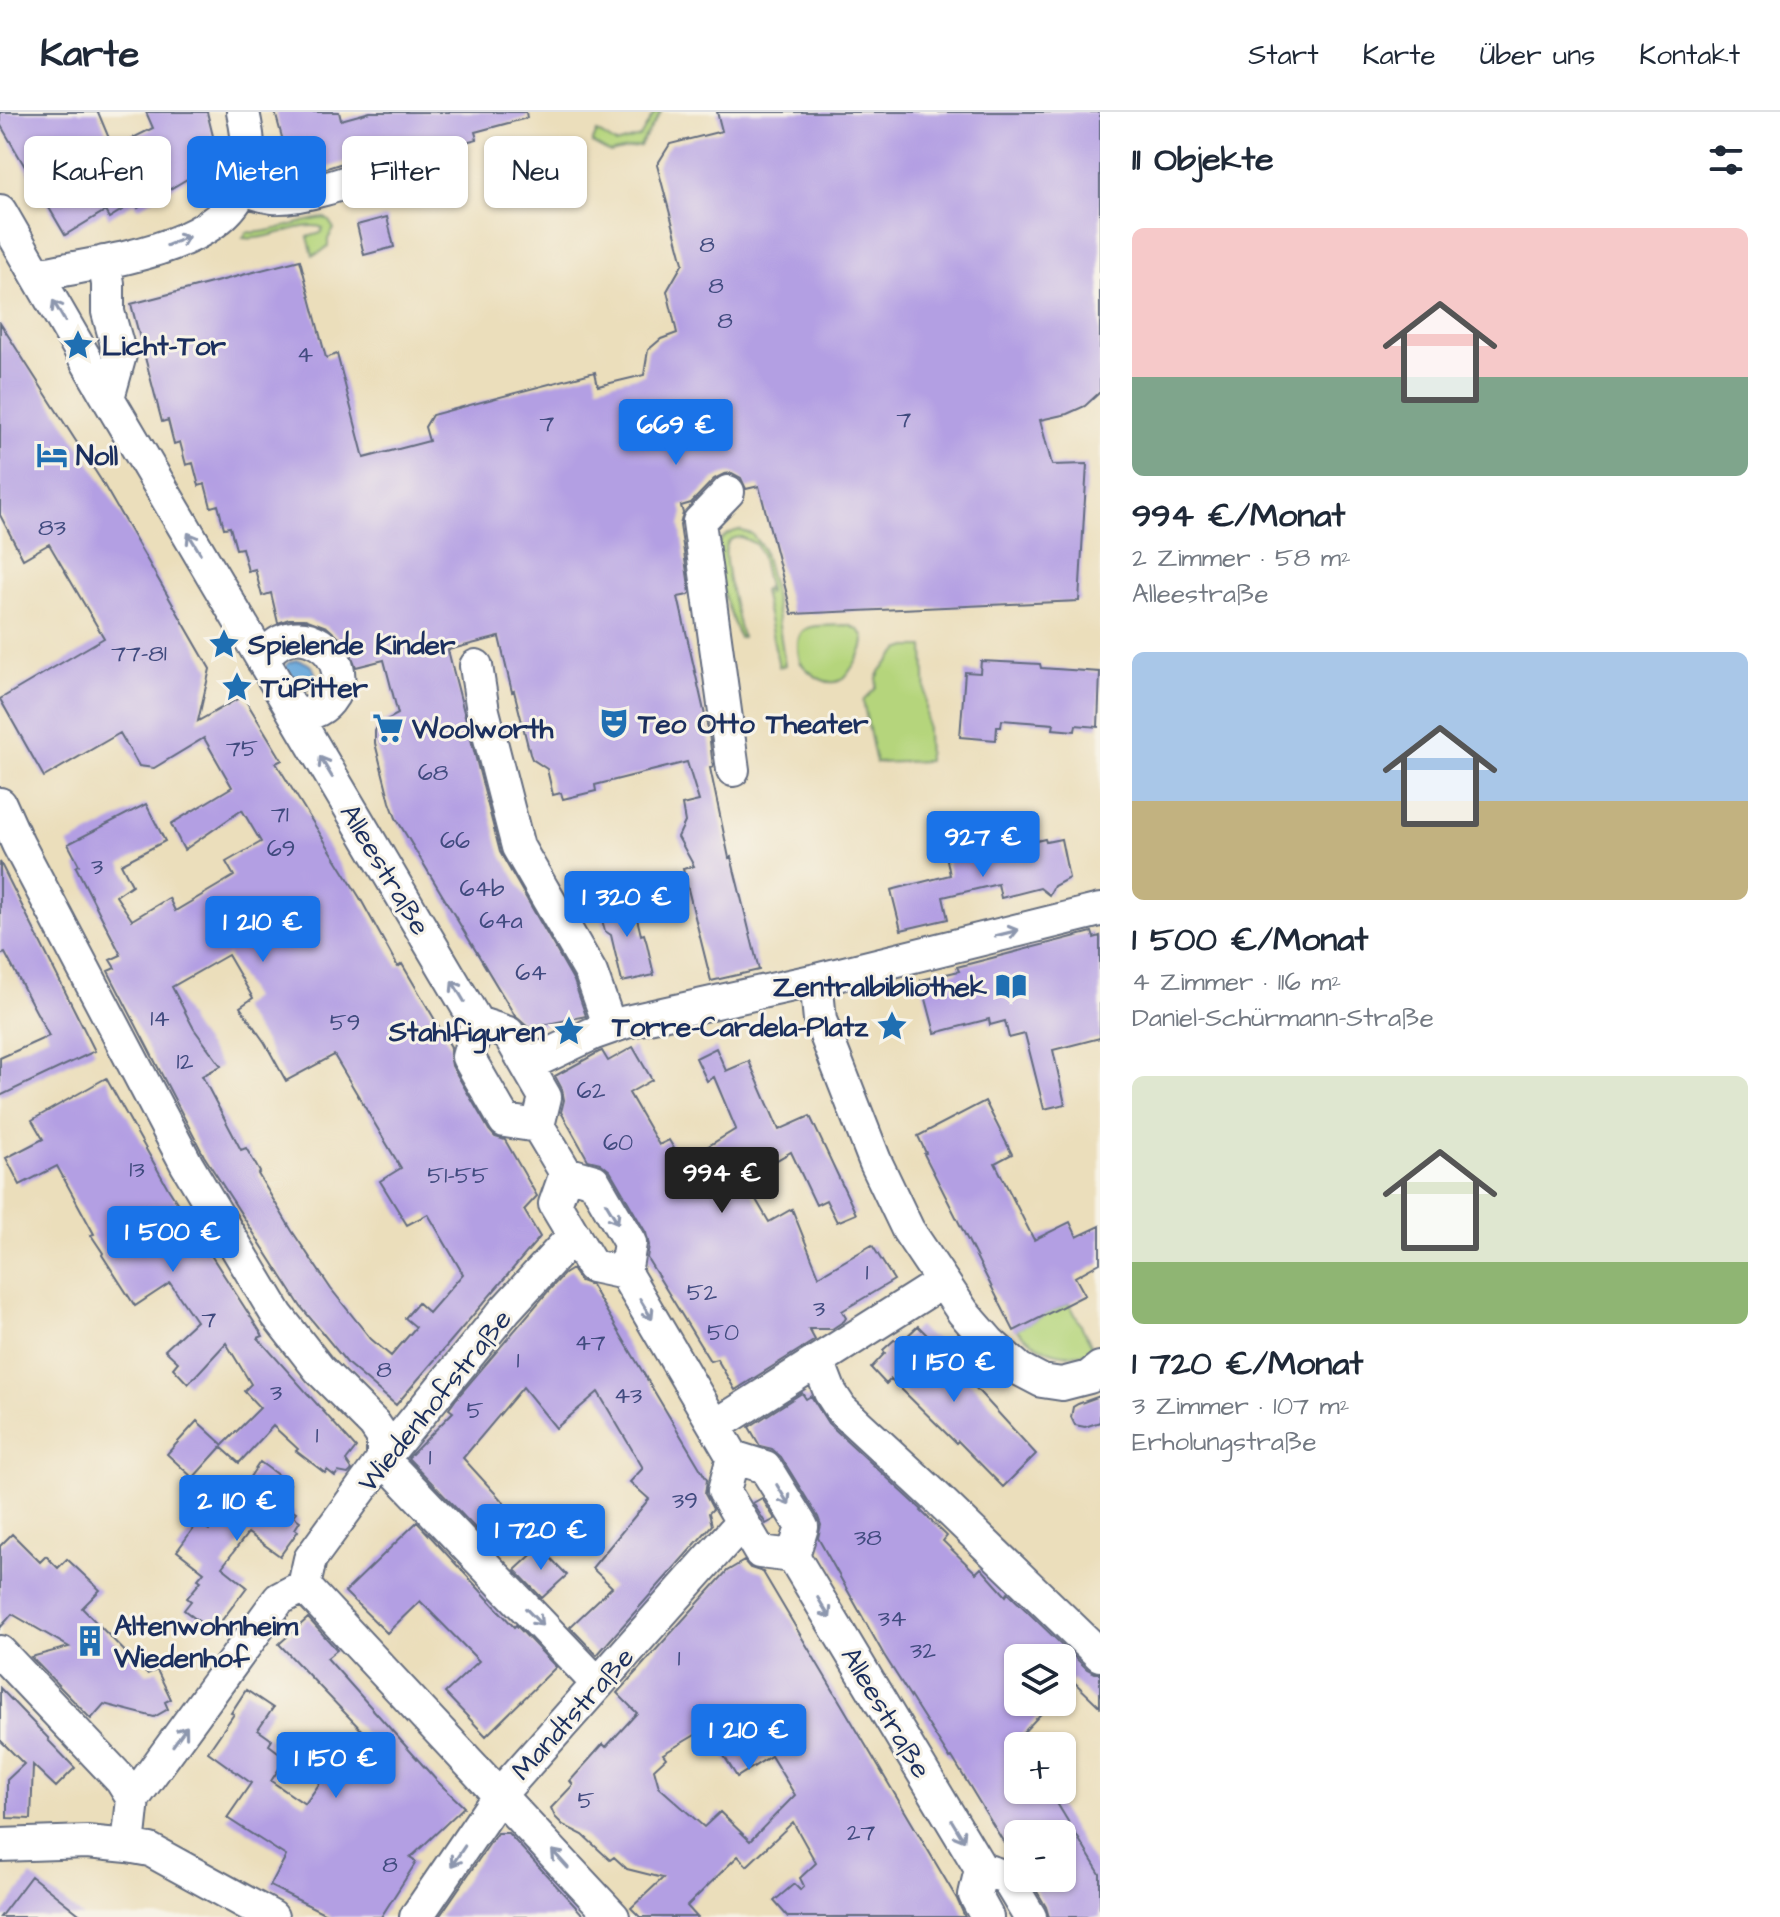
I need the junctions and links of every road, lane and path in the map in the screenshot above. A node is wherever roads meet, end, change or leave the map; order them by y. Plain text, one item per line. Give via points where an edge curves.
1 (243, 112) edge
2 (249, 136) edge
3 (229, 208) edge
4 (0, 211) edge
5 (104, 262) junction
6 (37, 273) junction
7 (108, 398) junction
8 (728, 492) dead end
9 (263, 661) junction
10 (476, 666) dead end
11 (295, 714) junction
12 (733, 770) dead end
13 (0, 804) edge
14 (1100, 910) edge
15 (816, 980) junction
16 (477, 1023) junction
17 (601, 1030) junction
18 (527, 1065) junction
19 (538, 1126) junction
20 (566, 1173) junction
21 (574, 1235) junction
22 (625, 1273) junction
23 (942, 1282) junction
24 (813, 1364) junction
25 (1100, 1368) edge
26 (715, 1426) junction
27 (733, 1457) junction
28 (383, 1459) junction
29 (742, 1522) junction
30 (793, 1556) junction
31 (304, 1586) junction
32 (0, 1652) edge
33 (1100, 1655) edge
34 (598, 1684) junction
35 (500, 1794) junction
36 (133, 1799) junction
37 (0, 1845) edge
38 (128, 1846) junction
39 (981, 1869) junction
40 (272, 1917) edge
41 (416, 1917) edge
42 (613, 1917) edge
43 (987, 1917) edge
44 (1030, 1917) edge

1 - 2 street
5 -> 3 street via 152,252 193,235
4 - 6 street, Alleestraße
5 - 6 street
5 - 7 street via 108,312 120,355
7 -> 6 street, Alleestraße
9 -> 7 street, Alleestraße
8 - 12 street via 699,522
9 - 11 street, Alleestraße
9 - 11 street via 284,640 322,632 334,659 337,684 325,705
10 - 17 street via 518,847 591,973
16 -> 11 street, Alleestraße
13 - 28 street via 187,1165 277,1315 383,1437
15 -> 14 street
15 - 17 street
15 - 23 street via 820,1020 875,1161 908,1230
16 - 18 street via 508,1033
16 - 19 street via 468,1057 505,1121
17 - 18 street
18 - 19 street via 545,1097
19 - 20 street
20 - 21 street via 555,1204
20 -> 22 street via 594,1181 630,1243
21 - 22 street via 592,1266
21 - 28 street, Wiedenhofstraße
22 -> 26 street
23 - 24 street
23 - 25 street via 990,1343 1019,1369 1062,1384 1089,1377
24 - 26 street
24 - 33 street via 841,1409
26 - 27 street
27 - 29 street via 724,1491
27 -> 30 street via 765,1467 802,1527
28 - 31 street, Wiedenhofstraße via 310,1559
28 -> 34 street
29 - 30 street via 760,1552
29 - 34 street, Mandtstraße
30 -> 39 street, Alleestraße
31 - 35 street
36 -> 31 street via 279,1599
32 - 36 street
34 - 35 street, Mandtstraße
35 -> 41 street, Mandtstraße
42 -> 35 street
36 - 38 street
37 - 38 street
38 - 40 street via 150,1850
39 - 43 street via 975,1895
39 - 44 street, Alleestraße via 1006,1877

